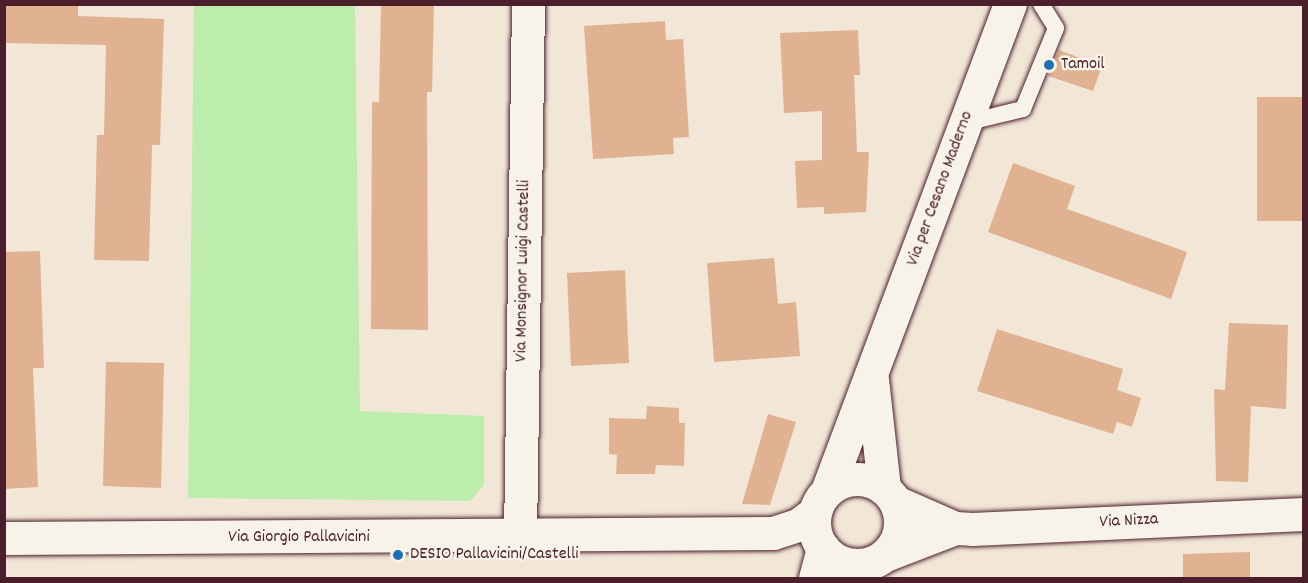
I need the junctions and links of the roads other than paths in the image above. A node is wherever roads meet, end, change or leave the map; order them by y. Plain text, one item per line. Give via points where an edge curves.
1 (528, 4) edge
2 (1010, 4) edge
3 (1041, 4) edge
4 (965, 123) junction
5 (872, 375) junction
6 (890, 495) junction
7 (821, 502) junction
8 (1304, 514) edge
9 (955, 528) junction
10 (773, 533) junction
11 (520, 537) junction
12 (4, 538) edge
13 (819, 563) edge
14 (871, 566) edge

1 - 11 street, Via Monsignor Luigi Castelli
2 - 4 street, Via per Cesano Maderno
3 - 4 lane via 1056,28 1023,109
4 - 5 street, Via per Cesano Maderno
5 - 6 street, Via per Cesano Maderno
5 - 7 street, Via per Cesano Maderno
6 - 7 street via 850,479
6 - 9 street, Via Nizza
6 - 14 street via 899,531
7 - 10 street, Via Giorgio Pallavicini via 798,525
7 - 13 street via 815,531
8 - 9 street, Via Nizza
9 - 14 street, Via Nizza
10 - 11 street, Via Giorgio Pallavicini
10 - 13 street, Via Giorgio Pallavicini
11 - 12 street, Via Giorgio Pallavicini
13 - 14 street

